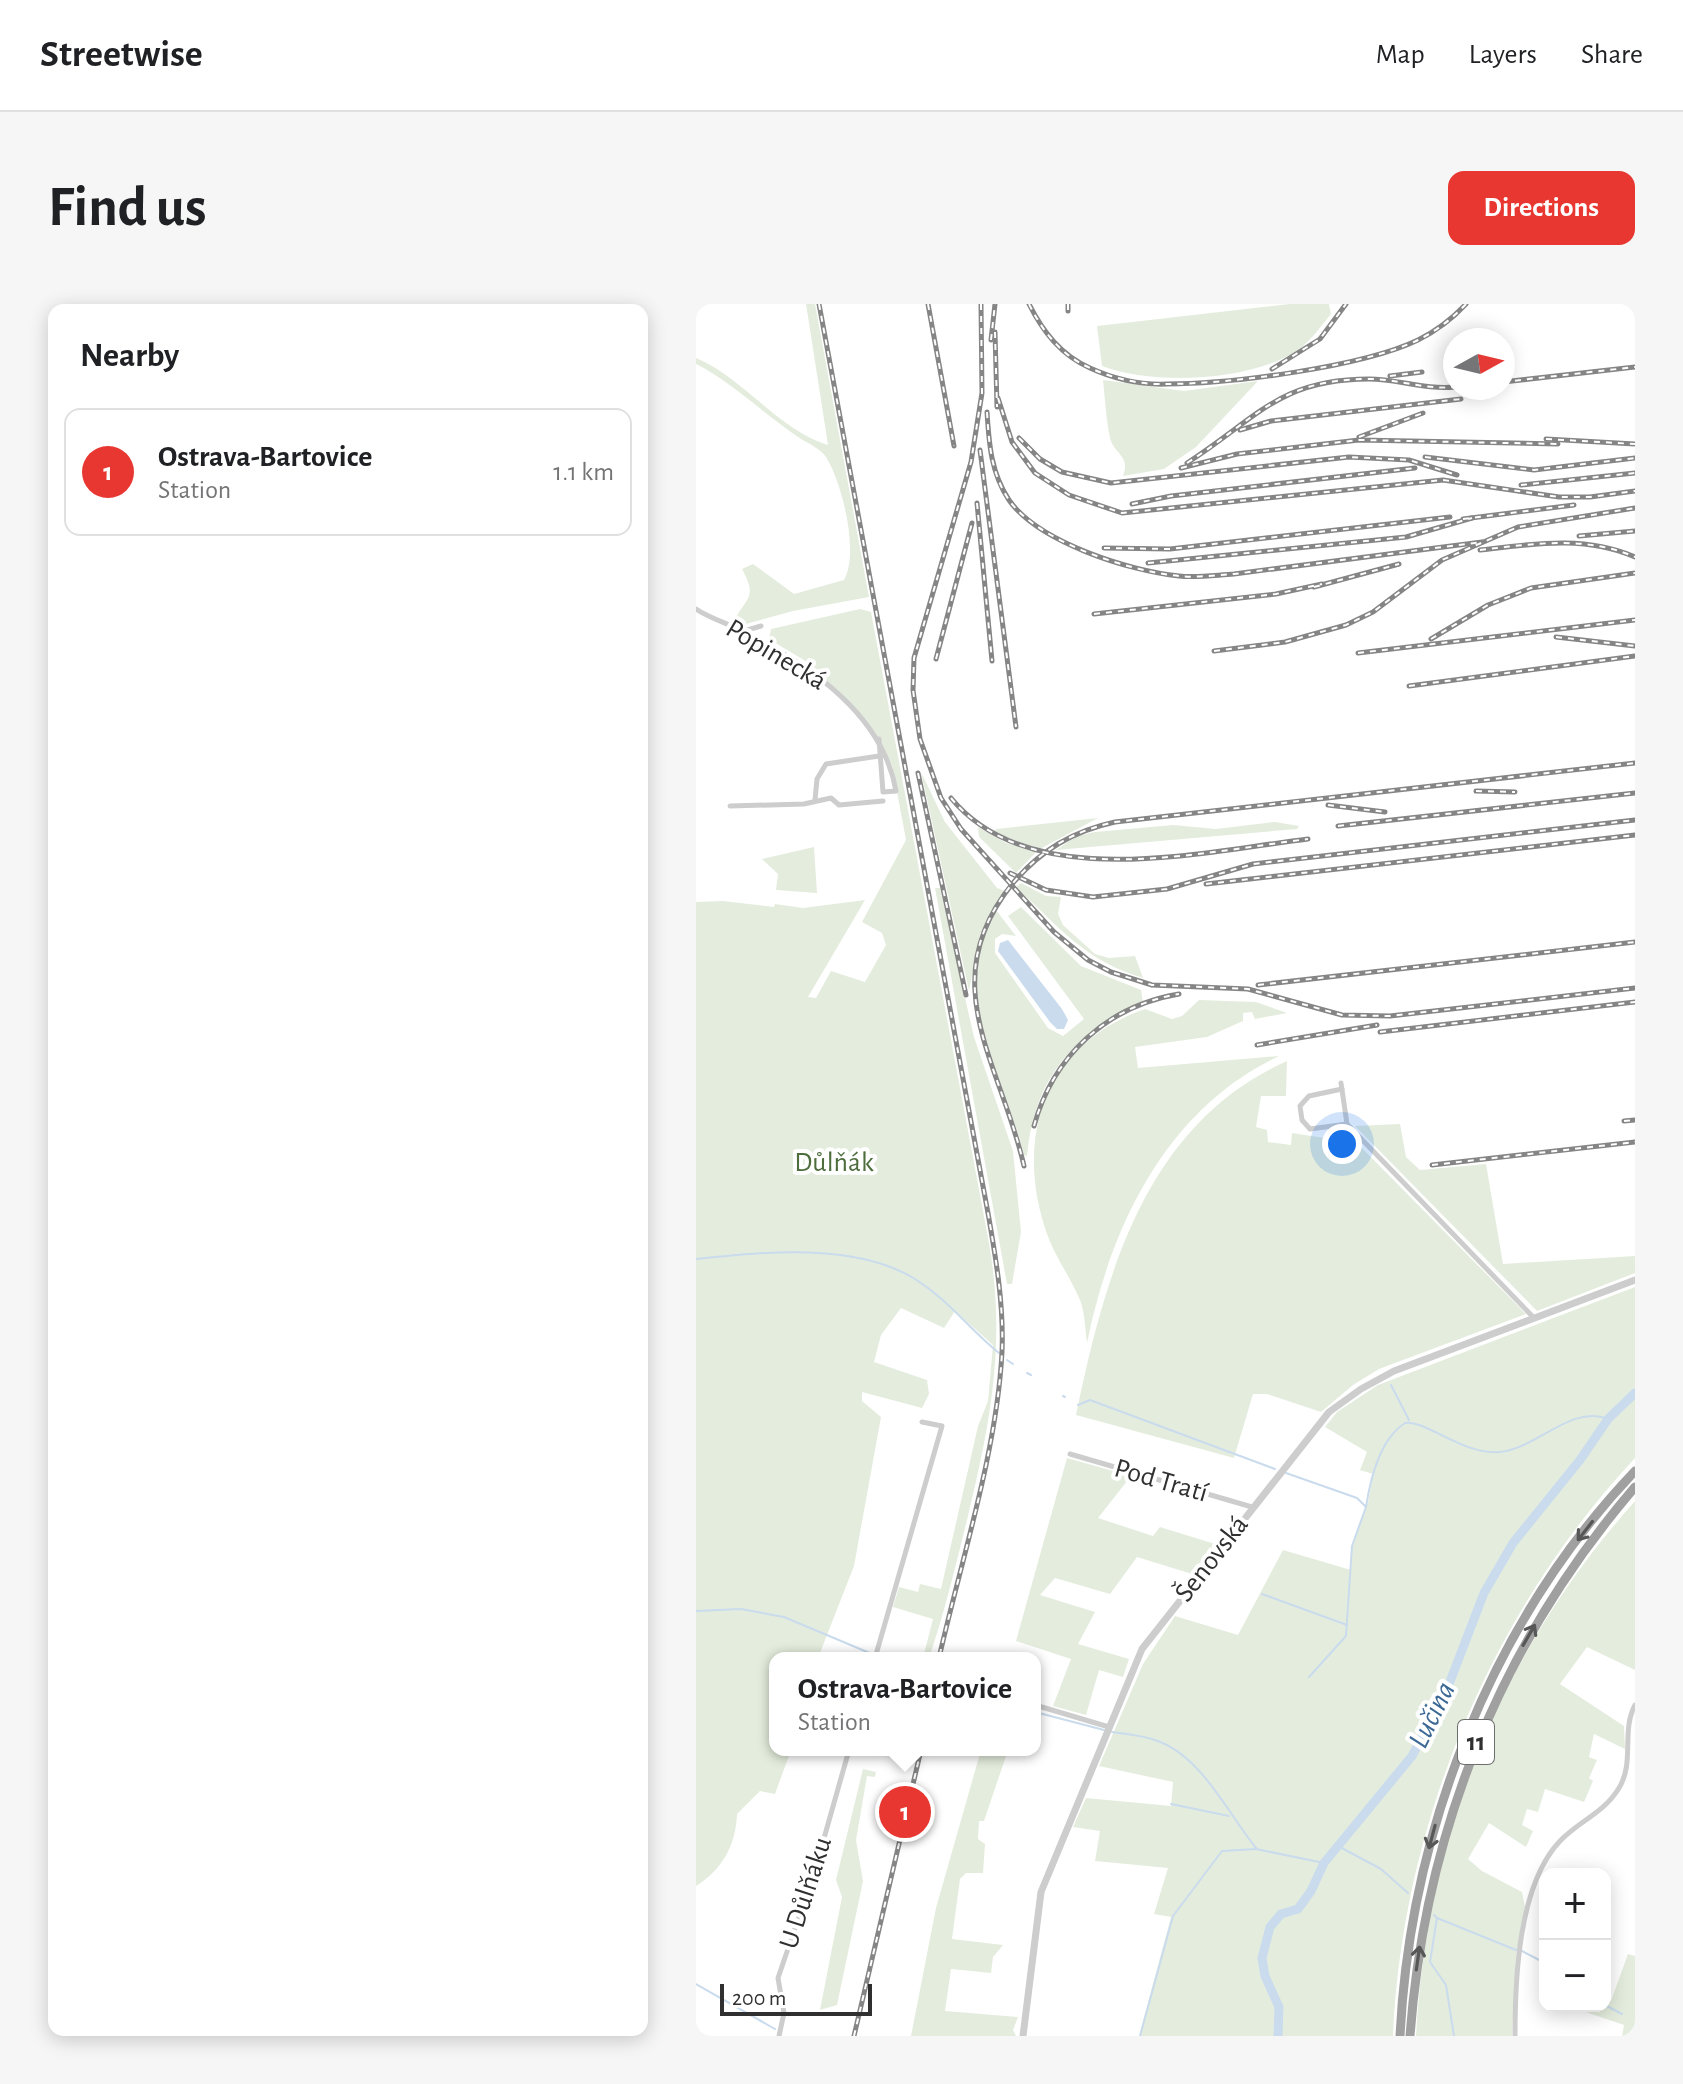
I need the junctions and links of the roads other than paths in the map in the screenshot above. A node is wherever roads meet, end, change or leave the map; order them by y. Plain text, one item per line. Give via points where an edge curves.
1 (696, 609) edge
2 (761, 626) dead end
3 (743, 631) junction
4 (879, 739) junction
5 (879, 756) junction
6 (815, 801) junction
7 (883, 801) dead end
8 (730, 806) dead end
9 (1347, 1124) junction
10 (1635, 1280) edge
11 (1534, 1318) junction
12 (922, 1422) dead end
13 (1070, 1454) dead end
14 (1635, 1471) edge
15 (1635, 1487) edge
16 (1252, 1507) junction
17 (877, 1652) edge
18 (1635, 1705) edge
19 (1041, 1707) edge
20 (1109, 1727) junction
21 (1630, 1754) junction
22 (847, 1756) edge
23 (1635, 1759) edge
24 (779, 2036) edge
25 (1023, 2036) edge
26 (1400, 2036) edge
27 (1410, 2036) edge
28 (1515, 2036) edge

1 - 3 street, Popinecká
2 - 3 street
3 - 4 street, Popinecká via 785,653 833,689
4 - 5 street
4 - 5 street, Popinecká via 892,765 896,791 883,792
5 - 6 street via 826,764 817,779
6 - 7 street
6 - 8 street
9 - 9 street via 1341,1086 1309,1096 1300,1106 1310,1129
9 - 11 street
10 - 11 street, Šenovská
11 - 16 street, Šenovská via 1394,1371 1345,1399
12 - 17 street via 942,1426
13 - 16 street, Pod Tratí
14 -> 26 highway, 11 via 1561,1564 1482,1700 1440,1809 1417,1894
27 -> 15 highway, 11 via 1428,1898 1466,1766 1492,1704 1555,1591
16 - 20 street, Šenovská via 1142,1649
18 - 21 street
19 - 20 street
20 - 25 street, Šenovská via 1041,1892
21 - 23 street
21 - 28 street via 1621,1785 1606,1807 1559,1842 1540,1876 1519,1951
22 - 24 street, U Důlňáku via 778,1978 784,2013

